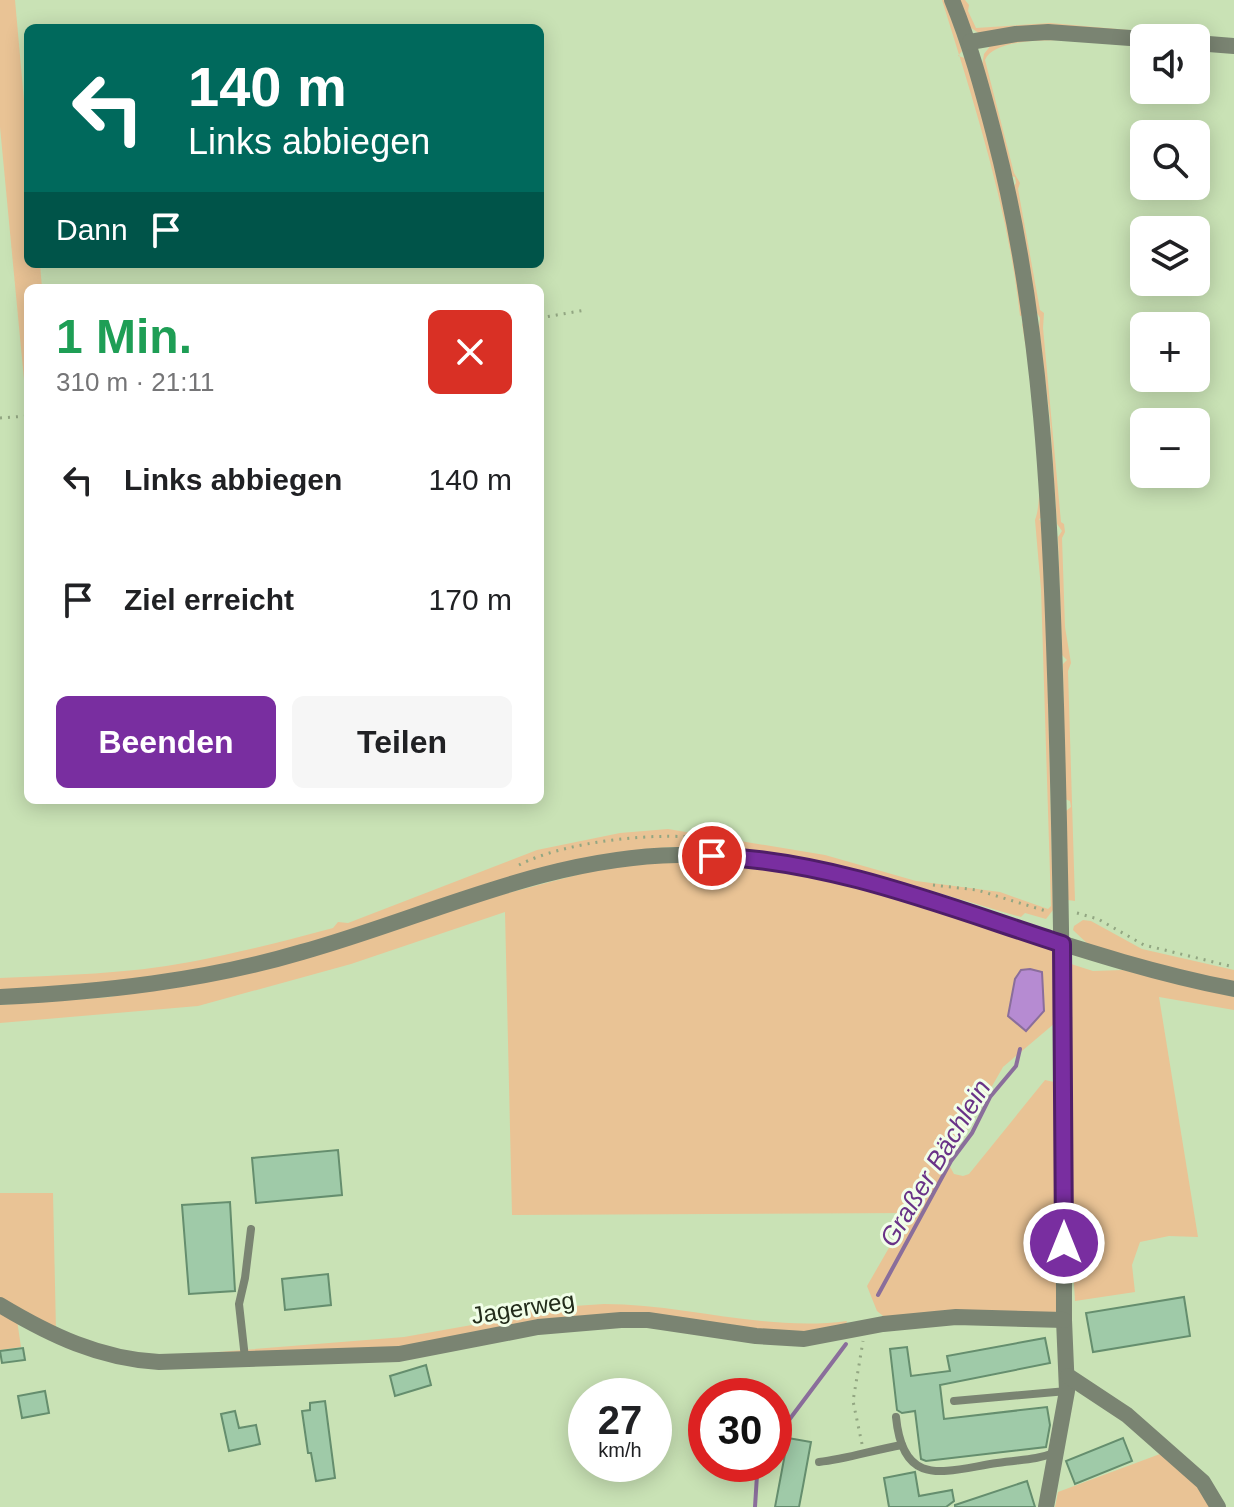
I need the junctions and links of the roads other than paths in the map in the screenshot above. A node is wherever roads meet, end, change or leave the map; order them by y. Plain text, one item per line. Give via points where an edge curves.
1 (952, 0) edge
2 (1130, 38) edge
3 (970, 42) junction
4 (1210, 44) edge
5 (1234, 46) edge
6 (1062, 944) junction
7 (1234, 989) edge
8 (0, 997) edge
9 (251, 1229) dead end
10 (0, 1305) edge
11 (1064, 1320) junction
12 (245, 1358) junction
13 (1068, 1384) junction
14 (954, 1401) dead end
15 (896, 1417) dead end
16 (902, 1445) junction
17 (1058, 1451) junction
18 (819, 1462) dead end
19 (1046, 1507) edge
20 (1218, 1507) edge

1 - 3 street
2 - 3 street via 1048,32
3 - 6 street via 1012,208 1039,379 1051,527
4 - 5 street
6 - 7 street
6 - 8 street via 822,869 747,857 678,855 553,872 300,953 188,979
6 - 11 street
9 - 12 lane via 239,1304
10 - 12 street, Jagerweg via 65,1340 124,1358
11 - 12 street, Jagerweg via 956,1317 804,1339 648,1320 606,1320 538,1327 399,1354
11 - 13 street
13 - 14 lane
13 - 17 street
13 - 20 street via 1127,1415 1203,1482
15 - 16 lane
16 - 17 lane via 908,1460 942,1472 1034,1460
16 - 18 lane
17 - 19 street

